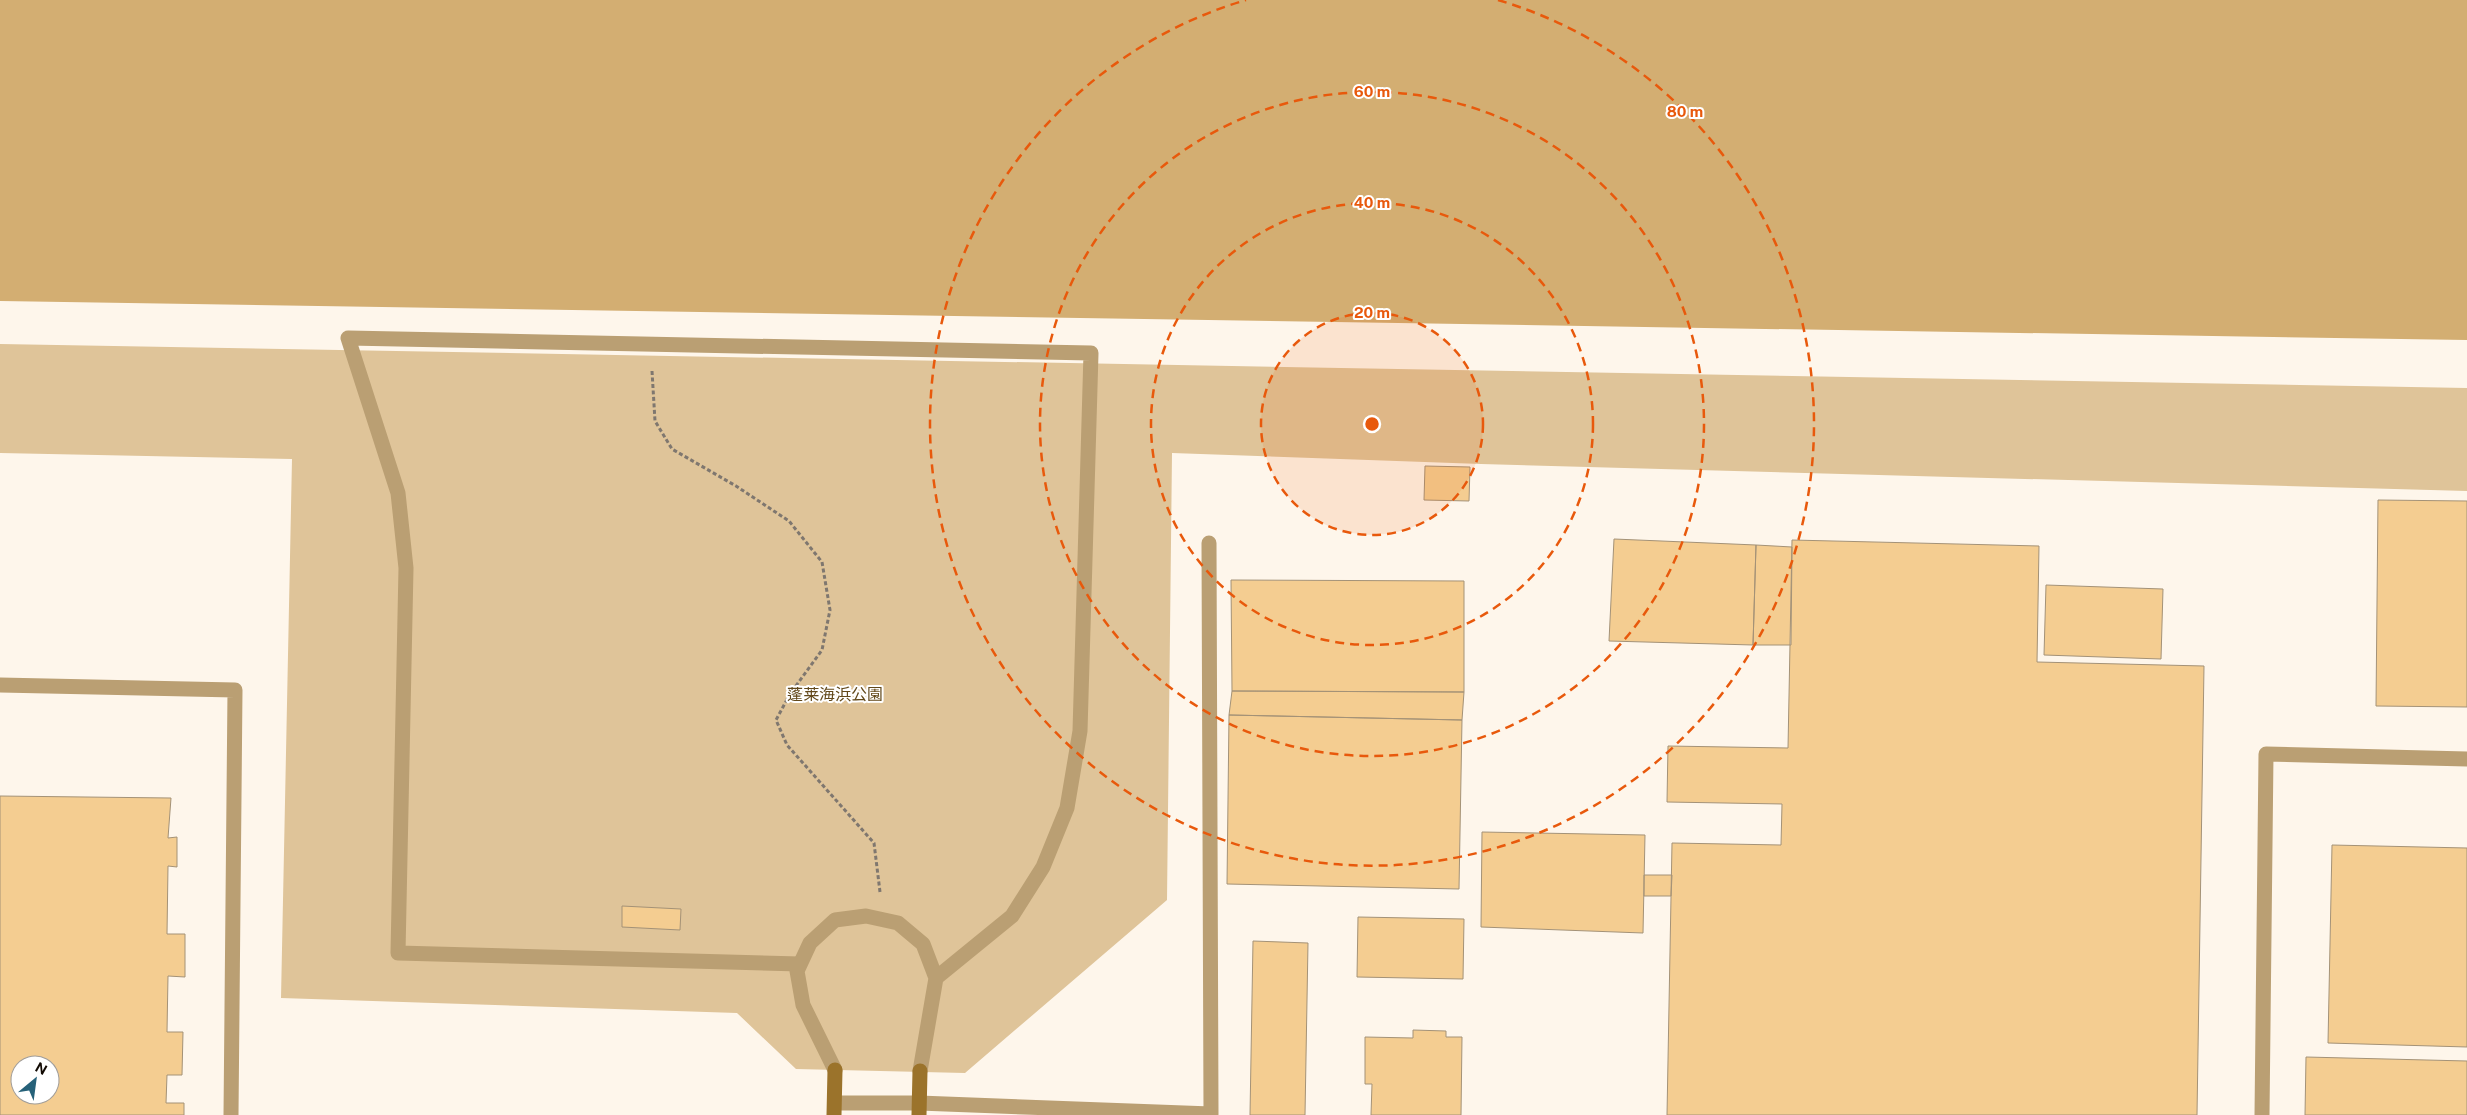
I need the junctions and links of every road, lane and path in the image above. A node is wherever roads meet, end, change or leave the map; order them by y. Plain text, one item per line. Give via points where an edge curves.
1 (651, 344) junction
2 (1208, 543) dead end
3 (0, 685) edge
4 (2467, 759) edge
5 (884, 920) junction
6 (800, 964) junction
7 (936, 978) junction
8 (835, 1109) edge
9 (919, 1109) edge
10 (231, 1115) edge
11 (2262, 1115) edge

1 - 5 path via 654,421 672,449 789,521 822,562 830,610 822,650 790,694 776,720 787,745 874,843
1 - 6 street via 348,338 398,493 406,568 398,953
1 - 7 street via 1091,353 1080,731 1067,808 1043,867 1012,916
2 - 9 street via 1211,1114
3 - 10 street via 234,690
4 - 11 street via 2266,754
5 - 6 street via 866,916 835,920 810,943
5 - 7 street via 898,922 923,944
6 - 8 street via 797,971 803,1005 835,1070
7 - 9 street via 920,1072
8 - 9 street

